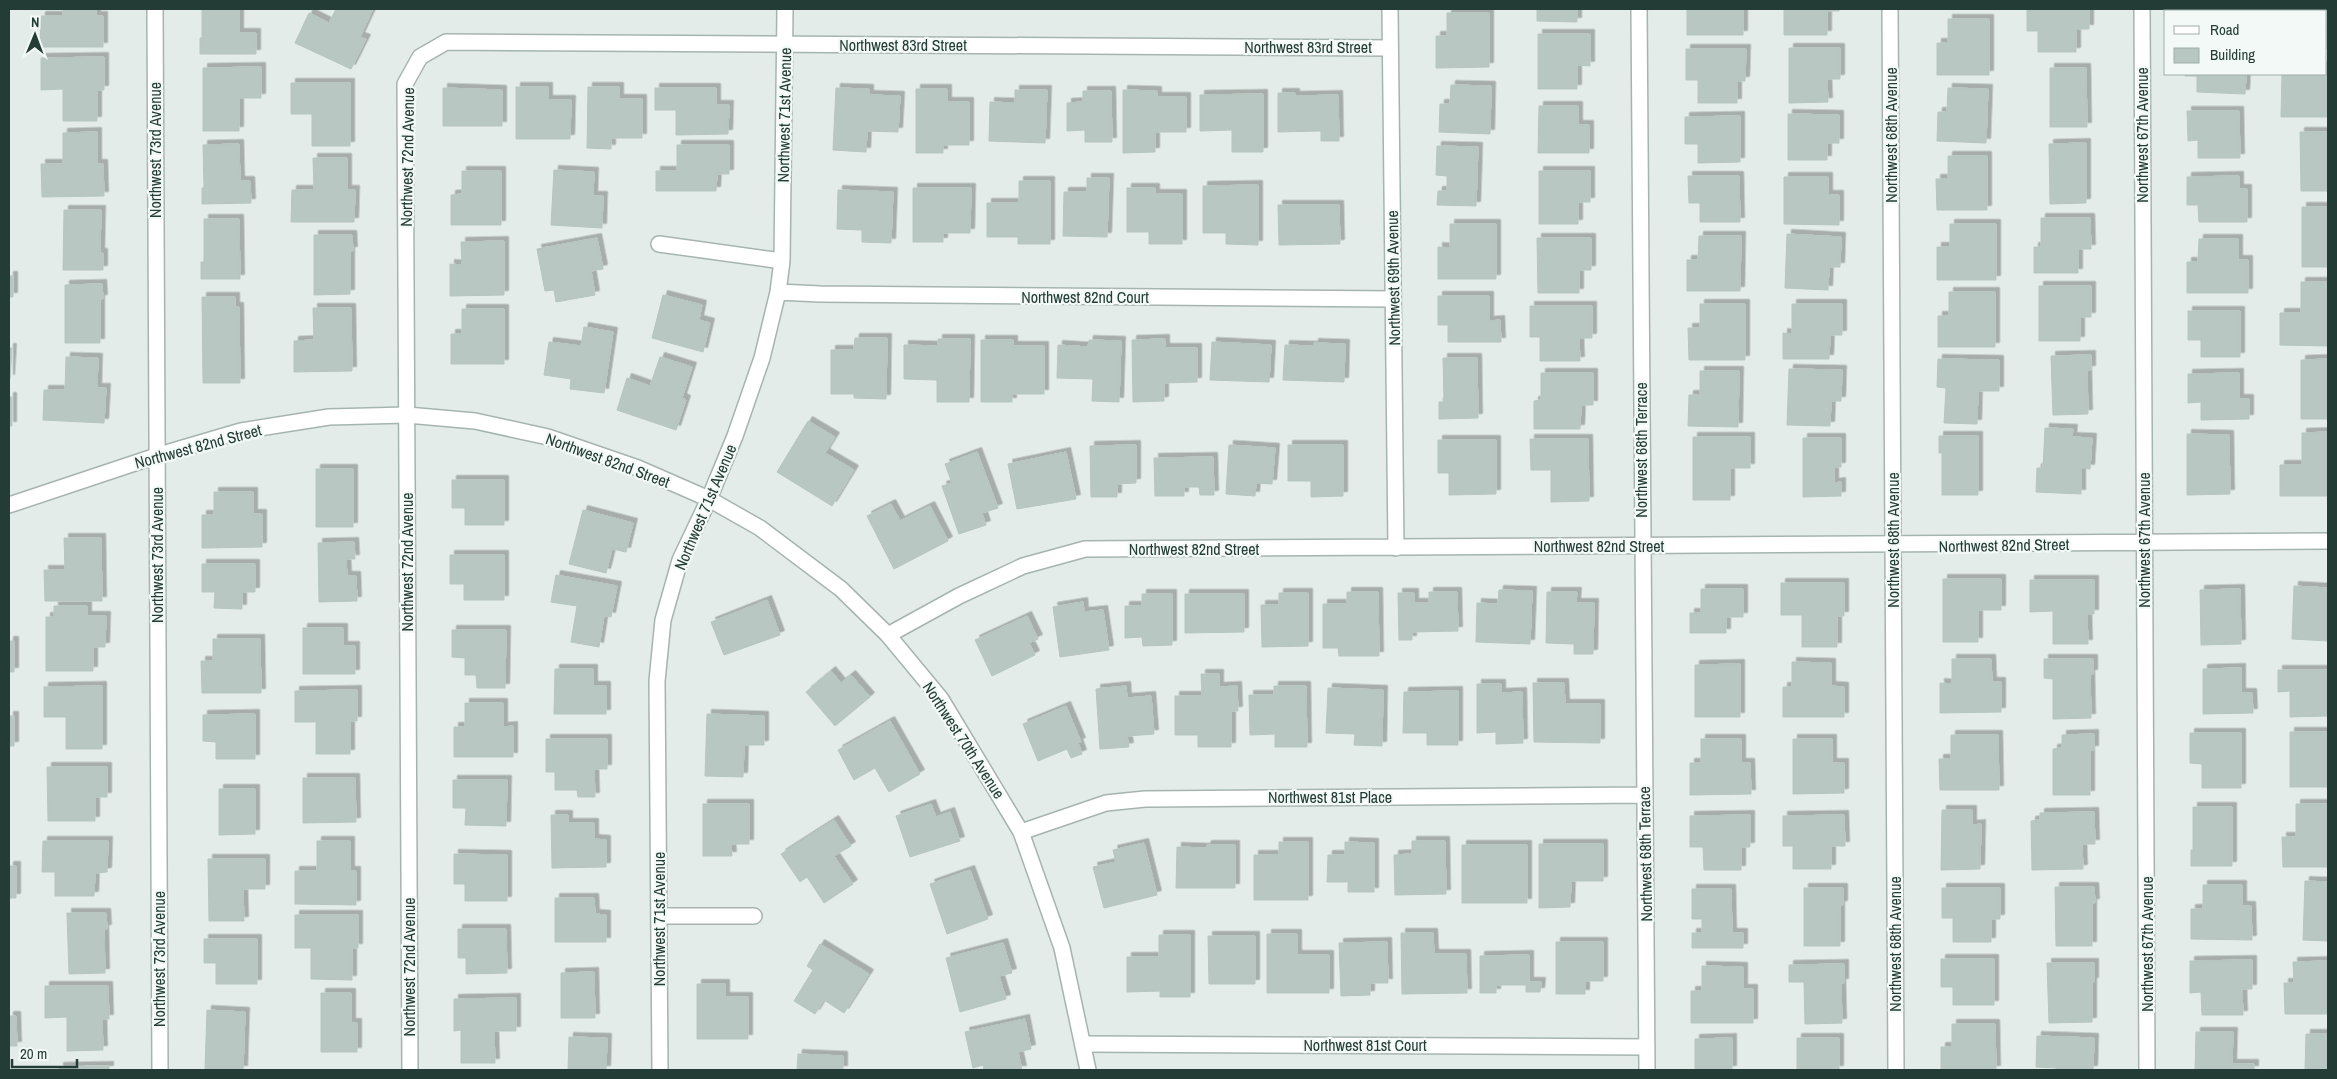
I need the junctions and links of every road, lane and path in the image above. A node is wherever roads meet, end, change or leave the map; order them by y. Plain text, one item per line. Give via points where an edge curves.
1 (155, 9) edge
2 (785, 9) edge
3 (1390, 9) edge
4 (1639, 9) edge
5 (1890, 9) edge
6 (2142, 9) edge
7 (786, 44) junction
8 (1390, 48) junction
9 (420, 57) joint
10 (659, 244) dead end
11 (782, 261) junction
12 (778, 292) junction
13 (1393, 299) junction
14 (407, 415) junction
15 (156, 456) junction
16 (709, 499) junction
17 (9, 505) edge
18 (2328, 541) edge
19 (2144, 543) junction
20 (1642, 545) junction
21 (1893, 546) junction
22 (1396, 548) junction
23 (888, 635) junction
24 (1644, 795) junction
25 (1021, 832) junction
26 (660, 916) junction
27 (754, 916) dead end
28 (1083, 1044) junction
29 (1647, 1047) junction
30 (160, 1070) edge
31 (410, 1070) edge
32 (660, 1070) edge
33 (1088, 1070) edge
34 (1647, 1070) edge
35 (1896, 1070) edge
36 (2147, 1070) edge

1 - 15 street, Northwest 73rd Avenue
2 - 7 street, Northwest 71st Avenue
3 - 8 street, Northwest 69th Avenue
4 - 20 street, Northwest 68th Terrace
5 - 21 street, Northwest 68th Avenue
6 - 19 street, Northwest 67th Avenue
7 - 8 street, Northwest 83rd Street
7 - 9 street, Northwest 83rd Street via 446,42
7 - 11 street, Northwest 71st Avenue
8 - 13 street, Northwest 69th Avenue
9 - 14 street, Northwest 72nd Avenue via 405,84
10 - 11 street
11 - 12 street, Northwest 71st Avenue
12 - 13 street, Northwest 82nd Court
12 - 16 street, Northwest 71st Avenue via 762,358
13 - 22 street, Northwest 69th Avenue
14 - 15 street, Northwest 82nd Street via 329,417 290,423 241,432
14 - 16 street, Northwest 82nd Street via 475,421 548,437 638,468
14 - 31 street, Northwest 72nd Avenue
15 - 17 street, Northwest 82nd Street
15 - 30 street, Northwest 73rd Avenue
16 - 23 street, Northwest 70th Avenue via 760,528 834,583
16 - 26 street, Northwest 71st Avenue via 680,560 663,620 657,681
18 - 19 street, Northwest 82nd Street
19 - 21 street, Northwest 82nd Street
19 - 36 street, Northwest 67th Avenue
20 - 21 street, Northwest 82nd Street
20 - 22 street, Northwest 82nd Street
20 - 24 street, Northwest 68th Terrace
21 - 35 street, Northwest 68th Avenue
22 - 23 street, Northwest 82nd Street via 1084,549 1023,566
23 - 25 street, Northwest 70th Avenue via 941,699
24 - 25 street, Northwest 81st Place via 1145,799 1106,803
24 - 29 street, Northwest 68th Terrace
25 - 28 street, Northwest 70th Avenue via 1062,948
26 - 27 street
26 - 32 street, Northwest 71st Avenue
28 - 29 street, Northwest 81st Court
28 - 33 street, Northwest 70th Avenue
29 - 34 street, Northwest 68th Terrace

